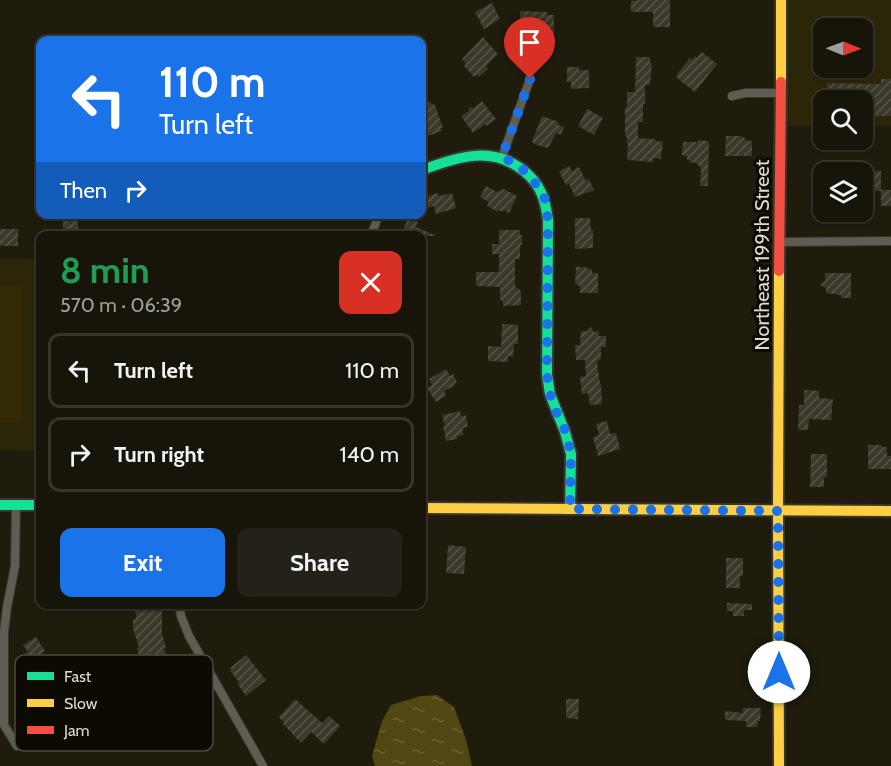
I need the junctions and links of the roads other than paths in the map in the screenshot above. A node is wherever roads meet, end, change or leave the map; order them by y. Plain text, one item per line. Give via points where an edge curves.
1 (781, 0) edge
2 (530, 79) dead end
3 (780, 93) junction
4 (732, 96) dead end
5 (502, 157) junction
6 (426, 169) edge
7 (891, 241) edge
8 (780, 242) junction
9 (0, 505) edge
10 (16, 505) junction
11 (36, 505) edge
12 (426, 508) edge
13 (570, 509) junction
14 (778, 511) junction
15 (891, 511) edge
16 (180, 609) edge
17 (200, 655) edge
18 (2, 669) edge
19 (213, 678) edge
20 (15, 743) edge
21 (263, 766) edge
22 (779, 766) edge

1 - 3 street, Northeast 199th Street
2 - 5 street
3 - 4 street
3 - 8 street, Northeast 199th Street
5 - 6 street via 465,157
5 - 13 street via 518,165 544,195 548,220 547,375 571,454
7 - 8 street
8 - 14 street, Northeast 199th Street
9 - 10 street
10 - 11 street
10 - 18 street via 15,566 5,619
12 - 13 street
13 - 14 street
14 - 15 street
14 - 22 street, Northeast 199th Street
16 - 17 street
18 - 20 street via 4,725
19 - 21 street

